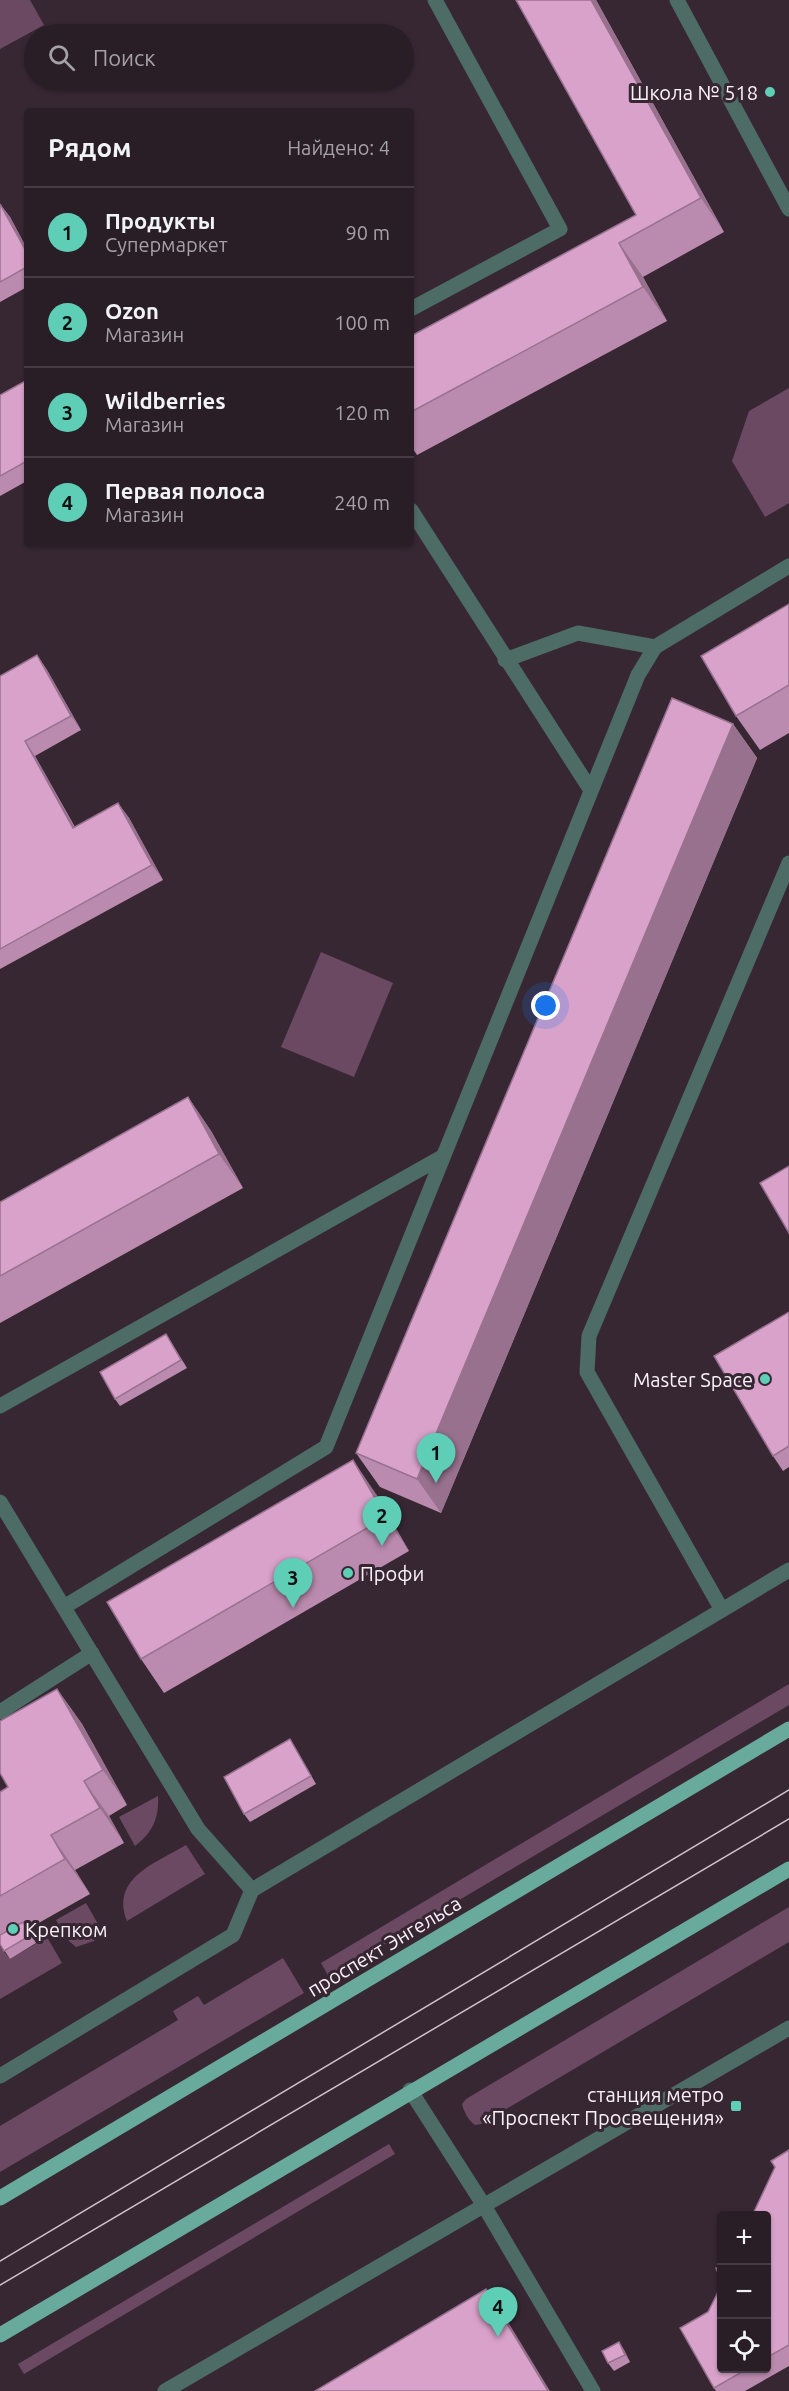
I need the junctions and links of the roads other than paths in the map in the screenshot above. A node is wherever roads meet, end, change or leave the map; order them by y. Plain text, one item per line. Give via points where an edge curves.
1 (435, 0) edge
2 (677, 0) edge
3 (789, 209) edge
4 (414, 307) edge
5 (414, 515) edge
6 (789, 566) edge
7 (655, 647) junction
8 (505, 660) junction
9 (590, 789) junction
10 (789, 863) edge
11 (442, 1157) junction
12 (0, 1406) edge
13 (0, 1502) edge
14 (789, 1570) edge
15 (64, 1606) junction
16 (722, 1610) junction
17 (92, 1653) junction
18 (0, 1712) edge
19 (789, 1729) edge
20 (789, 1869) edge
21 (252, 1890) junction
22 (789, 2028) edge
23 (0, 2076) edge
24 (411, 2090) junction
25 (0, 2198) edge
26 (483, 2204) junction
27 (0, 2335) edge
28 (165, 2391) edge
29 (593, 2391) edge

1 - 4 street via 560,229
2 - 3 street
5 - 8 street
6 - 7 street
7 - 8 street via 578,633
7 - 9 street via 638,675
8 - 9 street
9 - 11 street
10 - 16 street via 589,1336 587,1372
11 - 12 street
11 - 15 street via 326,1447
13 - 15 street
14 - 16 street
15 - 17 street
16 - 21 street
17 - 18 street
17 - 21 street via 198,1829
19 - 25 main road, проспект Энгельса
20 - 24 main road
21 - 23 street via 233,1935
22 - 26 street
24 - 26 street
24 - 27 main road
26 - 28 street
26 - 29 street

